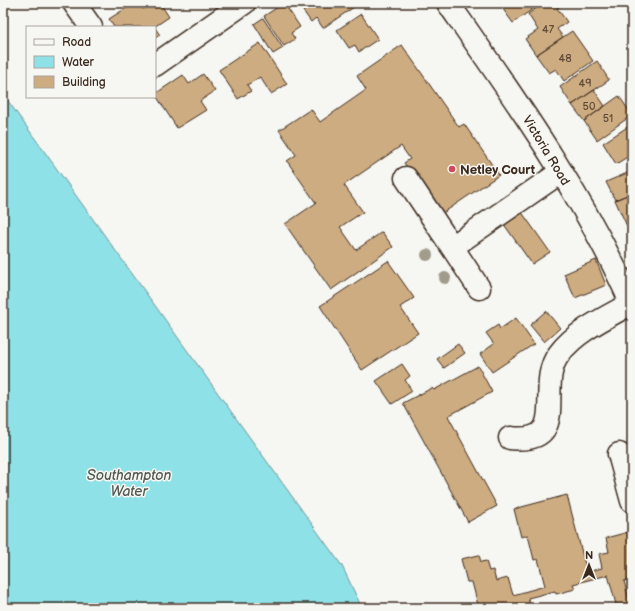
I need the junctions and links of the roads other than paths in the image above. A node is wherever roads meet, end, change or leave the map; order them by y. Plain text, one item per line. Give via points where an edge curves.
1 (244, 3) edge
2 (448, 3) edge
3 (156, 64) edge
4 (561, 172) junction
5 (406, 178) dead end
6 (452, 247) junction
7 (479, 288) dead end
8 (632, 304) edge
9 (510, 438) dead end
10 (618, 454) dead end
11 (632, 501) edge

1 - 3 street
2 - 4 street, Victoria Road via 527,117
4 - 6 street
4 - 8 street, Victoria Road via 599,238
5 - 6 street
6 - 7 street
8 - 9 street via 595,324 575,338 559,354 552,367 548,401 550,415 547,425 543,431 527,439
10 - 11 street

